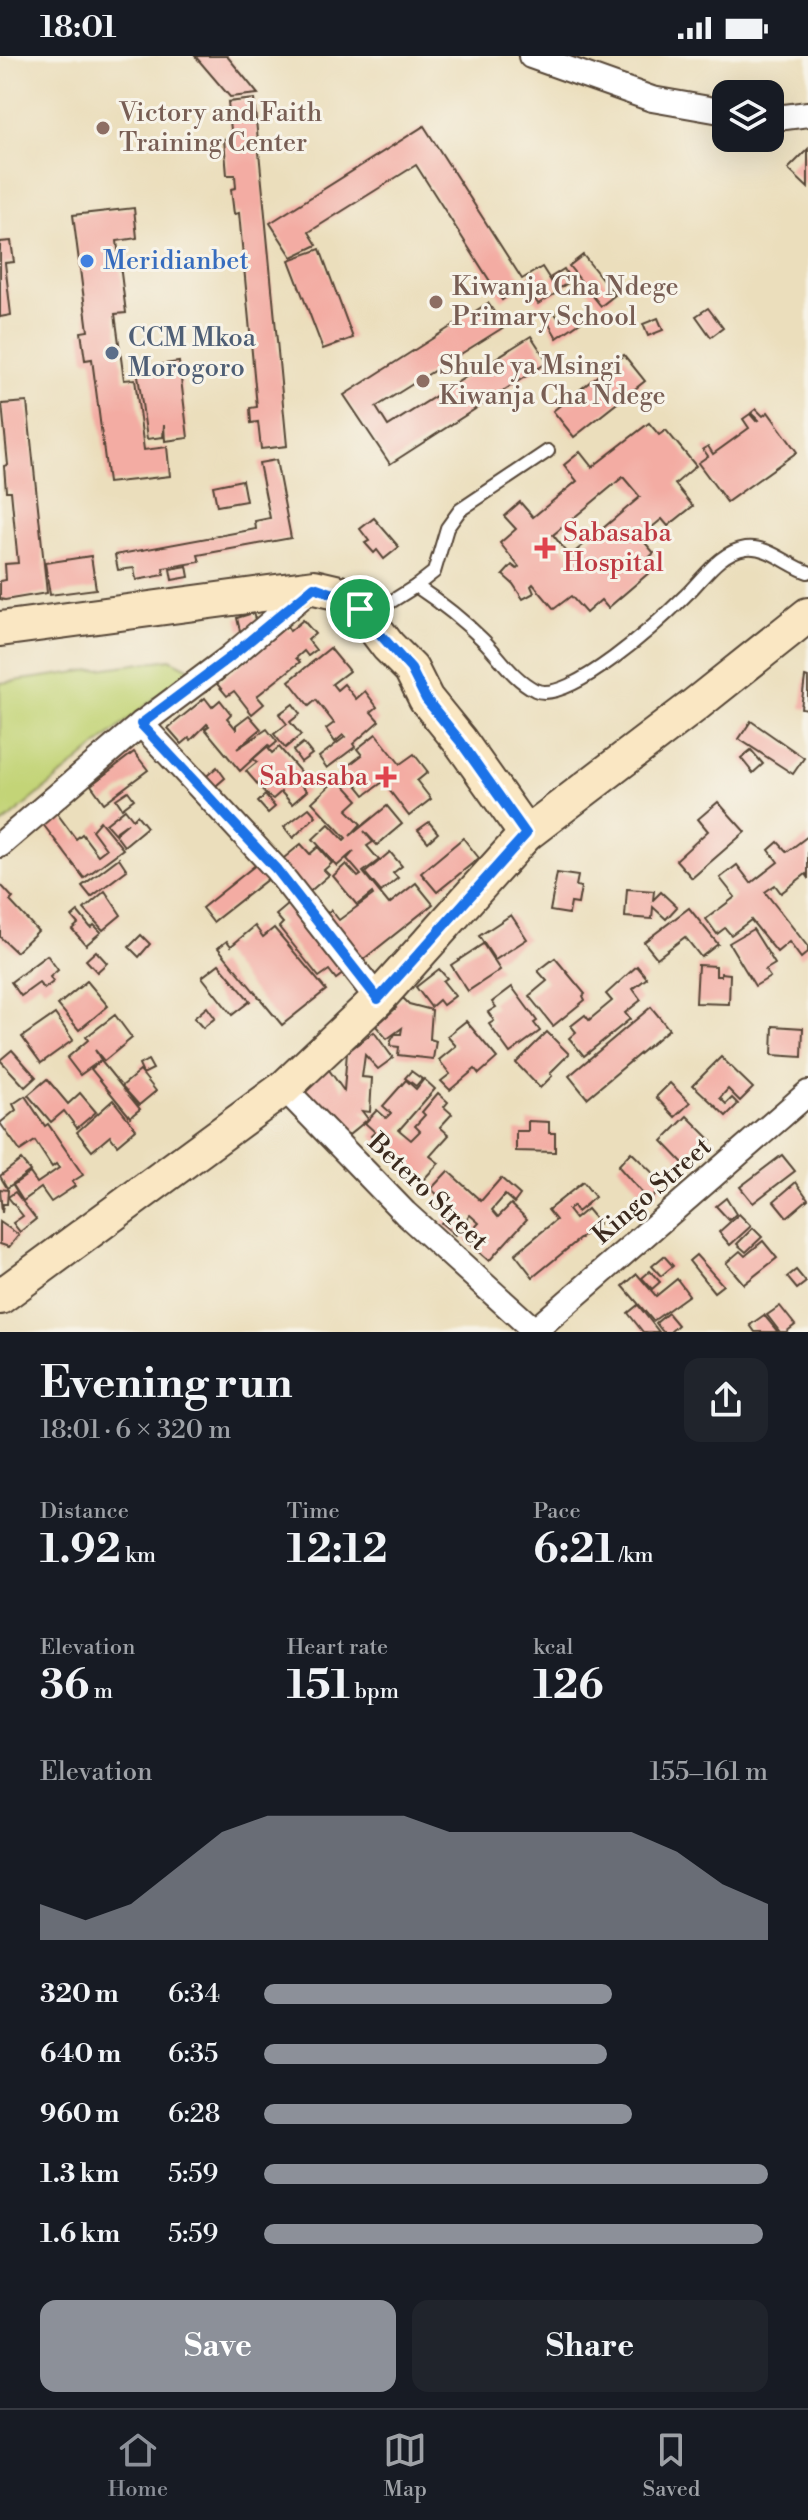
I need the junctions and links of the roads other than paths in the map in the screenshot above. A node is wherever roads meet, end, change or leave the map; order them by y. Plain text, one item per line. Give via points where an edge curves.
1 (531, 56) edge
2 (712, 110) edge
3 (808, 114) edge
4 (784, 115) edge
5 (548, 451) dead end
6 (808, 572) edge
7 (416, 586) junction
8 (314, 587) junction
9 (360, 609) junction
10 (808, 615) edge
11 (0, 629) edge
12 (141, 724) junction
13 (526, 834) junction
14 (0, 845) edge
15 (378, 999) junction
16 (284, 1088) junction
17 (808, 1093) edge
18 (0, 1297) edge
19 (534, 1331) edge

1 - 2 street via 652,99
3 - 4 street
5 - 7 lane via 460,510 447,528 434,572
6 - 7 lane via 751,547 734,551 595,673 559,691 538,691 509,671 470,627
7 - 9 lane via 389,603
8 - 9 street via 344,594
8 - 11 street
8 - 12 street
9 - 13 street via 411,669 426,699
10 - 13 street
12 - 14 street
12 - 15 street via 277,870
13 - 15 street
15 - 16 street
16 - 18 street
16 - 19 street, Betero Street via 405,1213
17 - 19 street, Kingo Street

